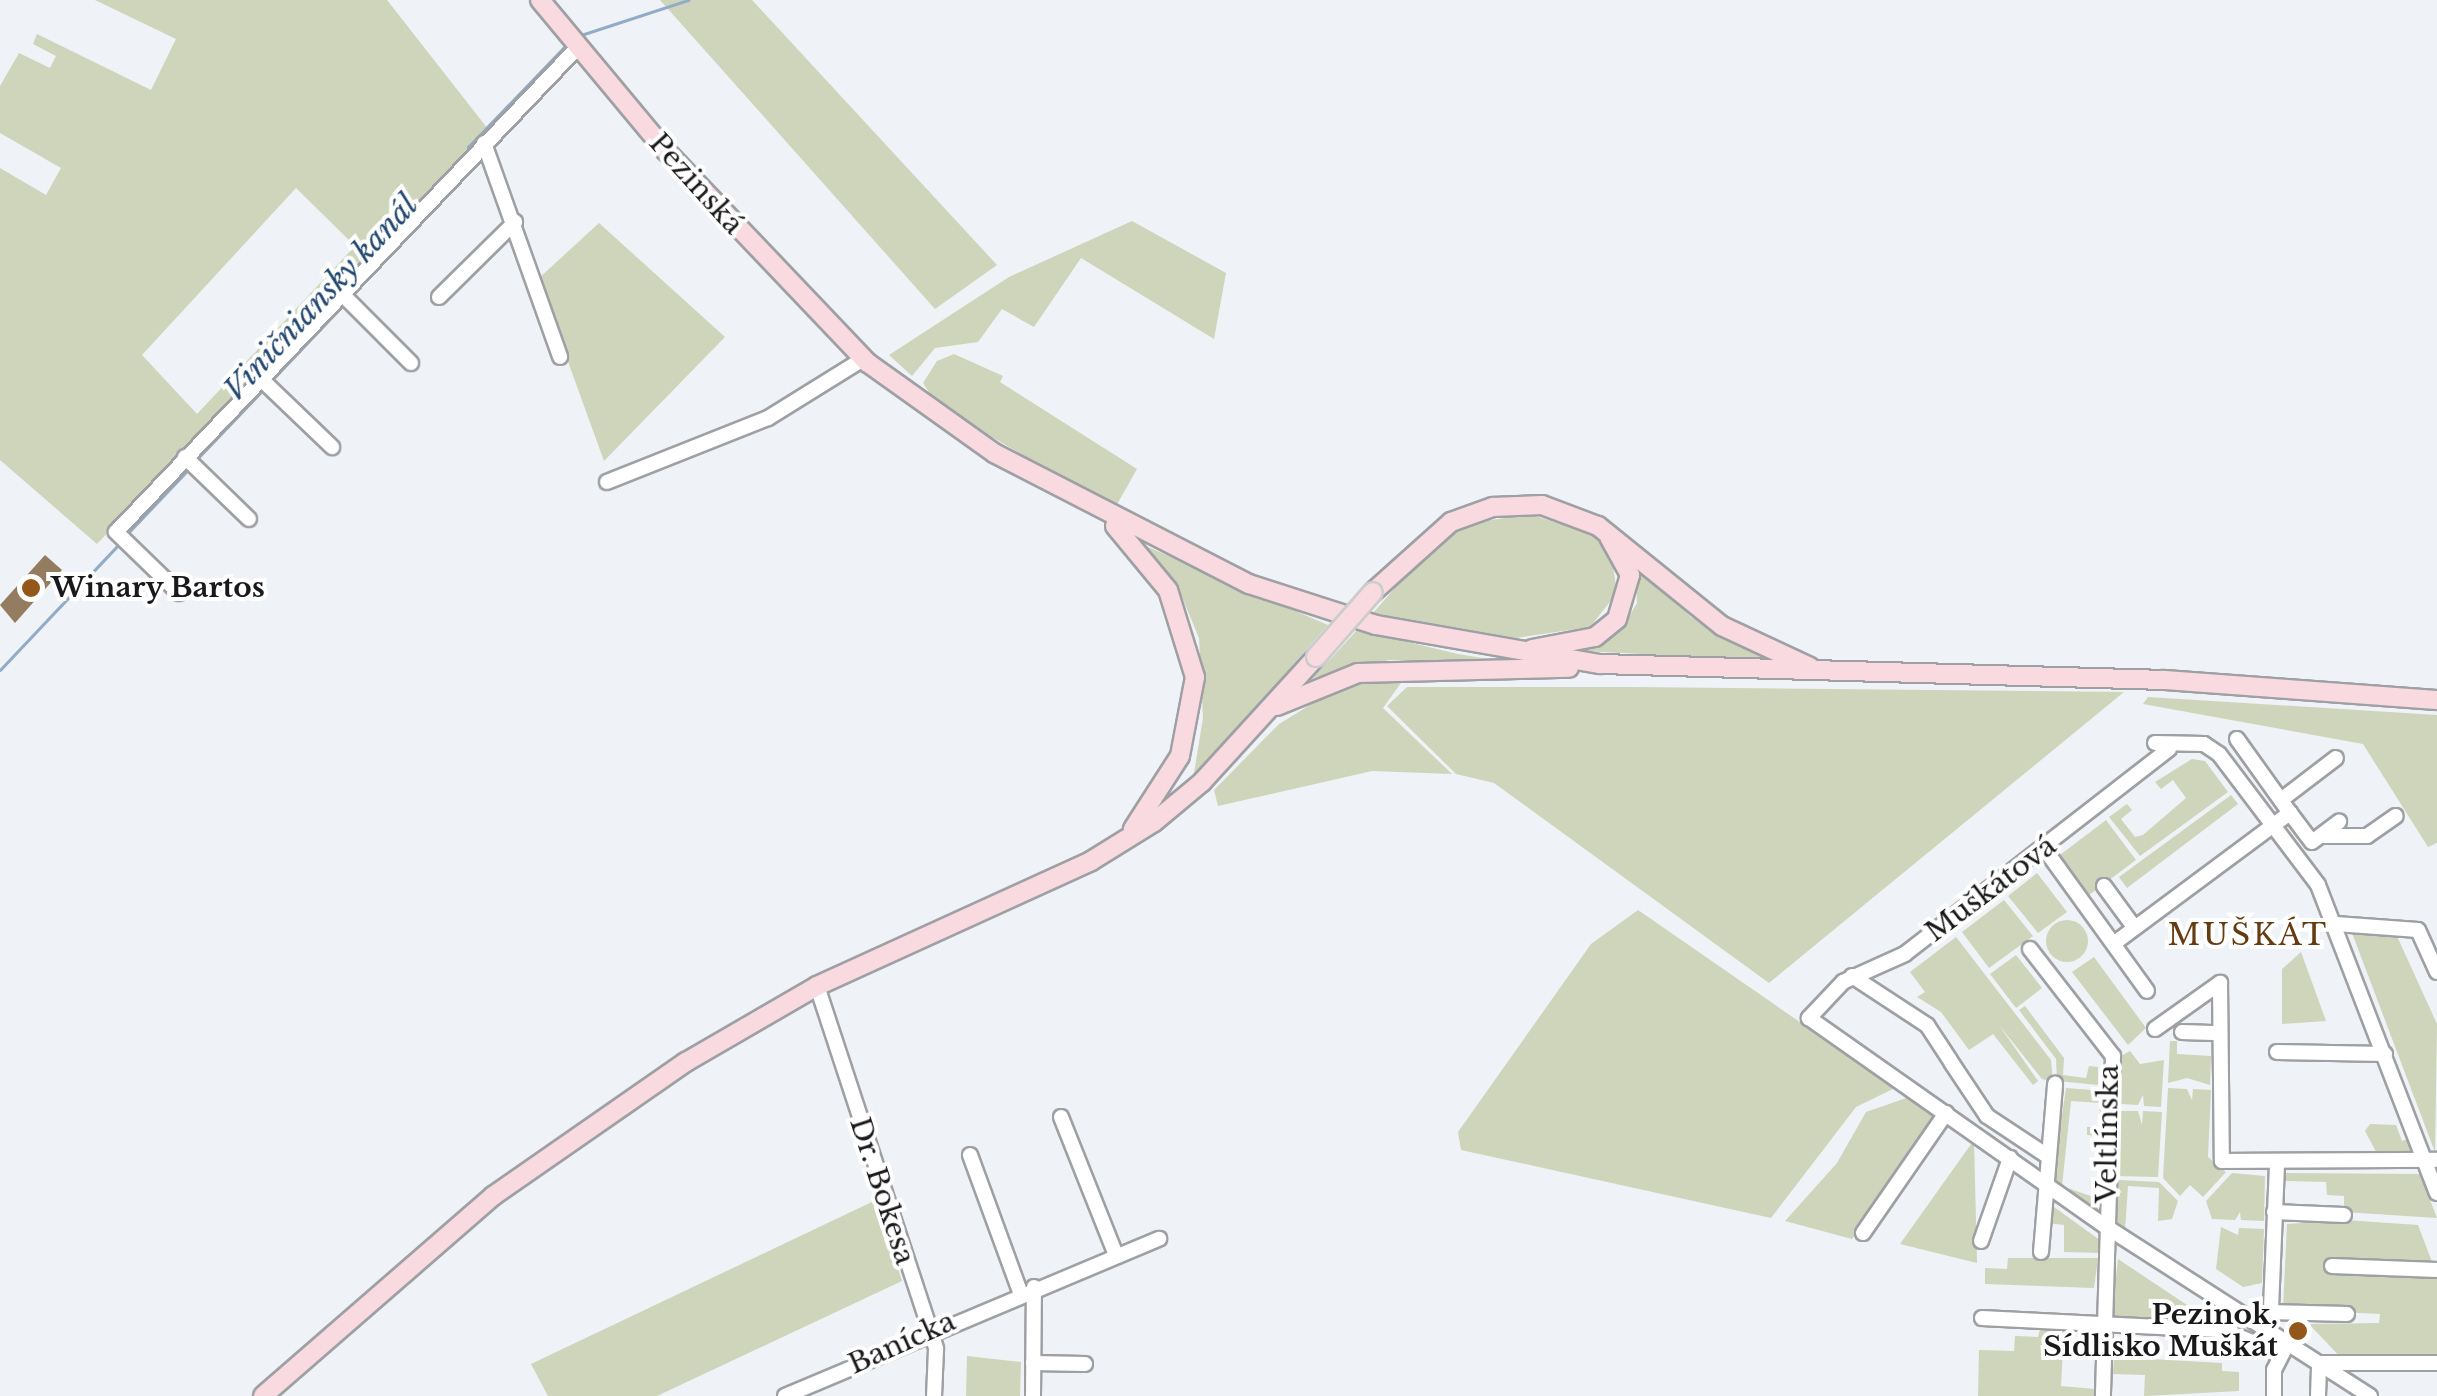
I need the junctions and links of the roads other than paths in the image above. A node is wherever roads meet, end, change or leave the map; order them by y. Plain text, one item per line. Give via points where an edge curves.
1 (540, 0) edge
2 (572, 42) junction
3 (484, 143) junction
4 (515, 222) junction
5 (340, 293) junction
6 (439, 297) dead end
7 (560, 358) dead end
8 (862, 359) junction
9 (411, 363) dead end
10 (260, 378) junction
11 (332, 446) dead end
12 (185, 457) junction
13 (607, 482) dead end
14 (1104, 514) junction
15 (249, 519) dead end
16 (1598, 526) junction
17 (179, 592) dead end
18 (1512, 653) junction
19 (1600, 664) junction
20 (1820, 671) junction
21 (2437, 700) edge
22 (1268, 710) junction
23 (2237, 738) dead end
24 (2336, 758) dead end
25 (2286, 806) junction
26 (2396, 816) dead end
27 (2339, 822) dead end
28 (2273, 824) junction
29 (2320, 836) junction
30 (1123, 843) junction
31 (2044, 848) junction
32 (2104, 886) dead end
33 (2336, 924) junction
34 (2134, 927) junction
35 (2116, 942) junction
36 (2030, 949) dead end
37 (2437, 972) edge
38 (1852, 976) junction
39 (816, 986) junction
40 (2148, 991) dead end
41 (2155, 1030) dead end
42 (2182, 1032) dead end
43 (2220, 1033) junction
44 (2277, 1052) dead end
45 (2386, 1054) junction
46 (2055, 1084) dead end
47 (1946, 1113) junction
48 (1061, 1118) dead end
49 (970, 1154) dead end
50 (2050, 1157) junction
51 (2010, 1158) junction
52 (2432, 1162) edge
53 (2276, 1164) junction
54 (2047, 1184) junction
55 (2437, 1193) edge
56 (2274, 1212) junction
57 (2344, 1214) dead end
58 (2106, 1226) junction
59 (1863, 1233) dead end
60 (1159, 1240) dead end
61 (1982, 1240) dead end
62 (2132, 1243) junction
63 (2041, 1252) dead end
64 (1116, 1255) junction
65 (2109, 1256) junction
66 (2332, 1266) dead end
67 (2437, 1270) edge
68 (1027, 1290) junction
69 (2269, 1312) junction
70 (2347, 1314) dead end
71 (1982, 1318) dead end
72 (2107, 1323) junction
73 (927, 1331) junction
74 (2270, 1332) junction
75 (2288, 1343) junction
76 (2264, 1348) dead end
77 (1033, 1363) junction
78 (2318, 1363) junction
79 (1086, 1364) dead end
80 (2437, 1364) edge
81 (790, 1395) edge
82 (263, 1396) edge
83 (934, 1396) edge
84 (1033, 1396) edge
85 (2103, 1396) edge
86 (2274, 1396) edge
87 (2318, 1396) edge
88 (2370, 1396) edge

1 - 2 main road, Pezinská
2 - 3 street
2 - 8 main road, Pezinská
3 - 4 street
3 - 5 street
4 - 6 street
4 - 7 street
5 - 9 street
5 - 10 street
8 - 13 street via 768,418
8 - 14 main road, Pezinská via 994,453
10 - 11 street
10 - 12 street
12 - 15 street
12 - 17 street via 116,532
14 - 18 main road, Pezinská via 1288,598 1376,626
14 - 30 main road via 1168,590 1195,677 1180,756
16 - 18 main road via 1630,575 1617,618 1595,637
16 - 20 main road via 1722,626
16 - 22 main road, bridge via 1542,506 1483,509 1430,535
18 - 19 main road, Pezinská
19 - 20 main road
19 - 22 main road via 1358,673
20 - 21 main road via 2164,680
22 - 30 main road via 1185,798
23 - 25 street
24 - 25 street
25 - 28 street
25 - 29 street via 2312,842
26 - 29 street via 2367,836
27 - 29 street
28 - 31 street, Muškátová via 2210,746 2162,746
28 - 33 street, Muškátová
28 - 34 street
30 - 39 main road
31 - 35 street
31 - 38 street, Muškátová via 1905,954
32 - 34 street
33 - 37 street via 2418,930
33 - 45 street, Muškátová
34 - 35 street
35 - 40 street
36 - 58 street, Veltlínska via 2114,1056
38 - 47 street, Muškátová via 1809,1018
38 - 50 street via 1927,1025 1987,1116
39 - 73 street, Dr. Bokesa
39 - 82 main road via 652,1084 493,1196
41 - 43 street via 2220,983
42 - 43 street
43 - 53 street via 2222,1161
44 - 45 street
45 - 52 street, Muškátová
46 - 50 street
47 - 51 street
47 - 59 street
48 - 64 street
49 - 68 street
50 - 54 street
51 - 54 street
51 - 61 street
52 - 53 street
52 - 55 street, Muškátová
53 - 56 street
54 - 58 street
54 - 63 street
56 - 57 street
56 - 69 street
58 - 62 street
58 - 65 street, Veltlínska
60 - 64 street, Banícka
62 - 65 street
62 - 74 street
64 - 68 street, Banícka
65 - 72 street, Veltlínska
66 - 67 street
68 - 73 street, Banícka
68 - 77 street
69 - 70 street
69 - 74 street
71 - 72 street
72 - 76 street via 2224,1330
72 - 85 street, Veltlínska
73 - 81 street, Banícka
73 - 83 street, Dr. Bokesa via 936,1349
74 - 75 street
75 - 78 street
75 - 86 street via 2274,1370
77 - 79 street
77 - 84 street
78 - 80 street
78 - 87 street
78 - 88 street

